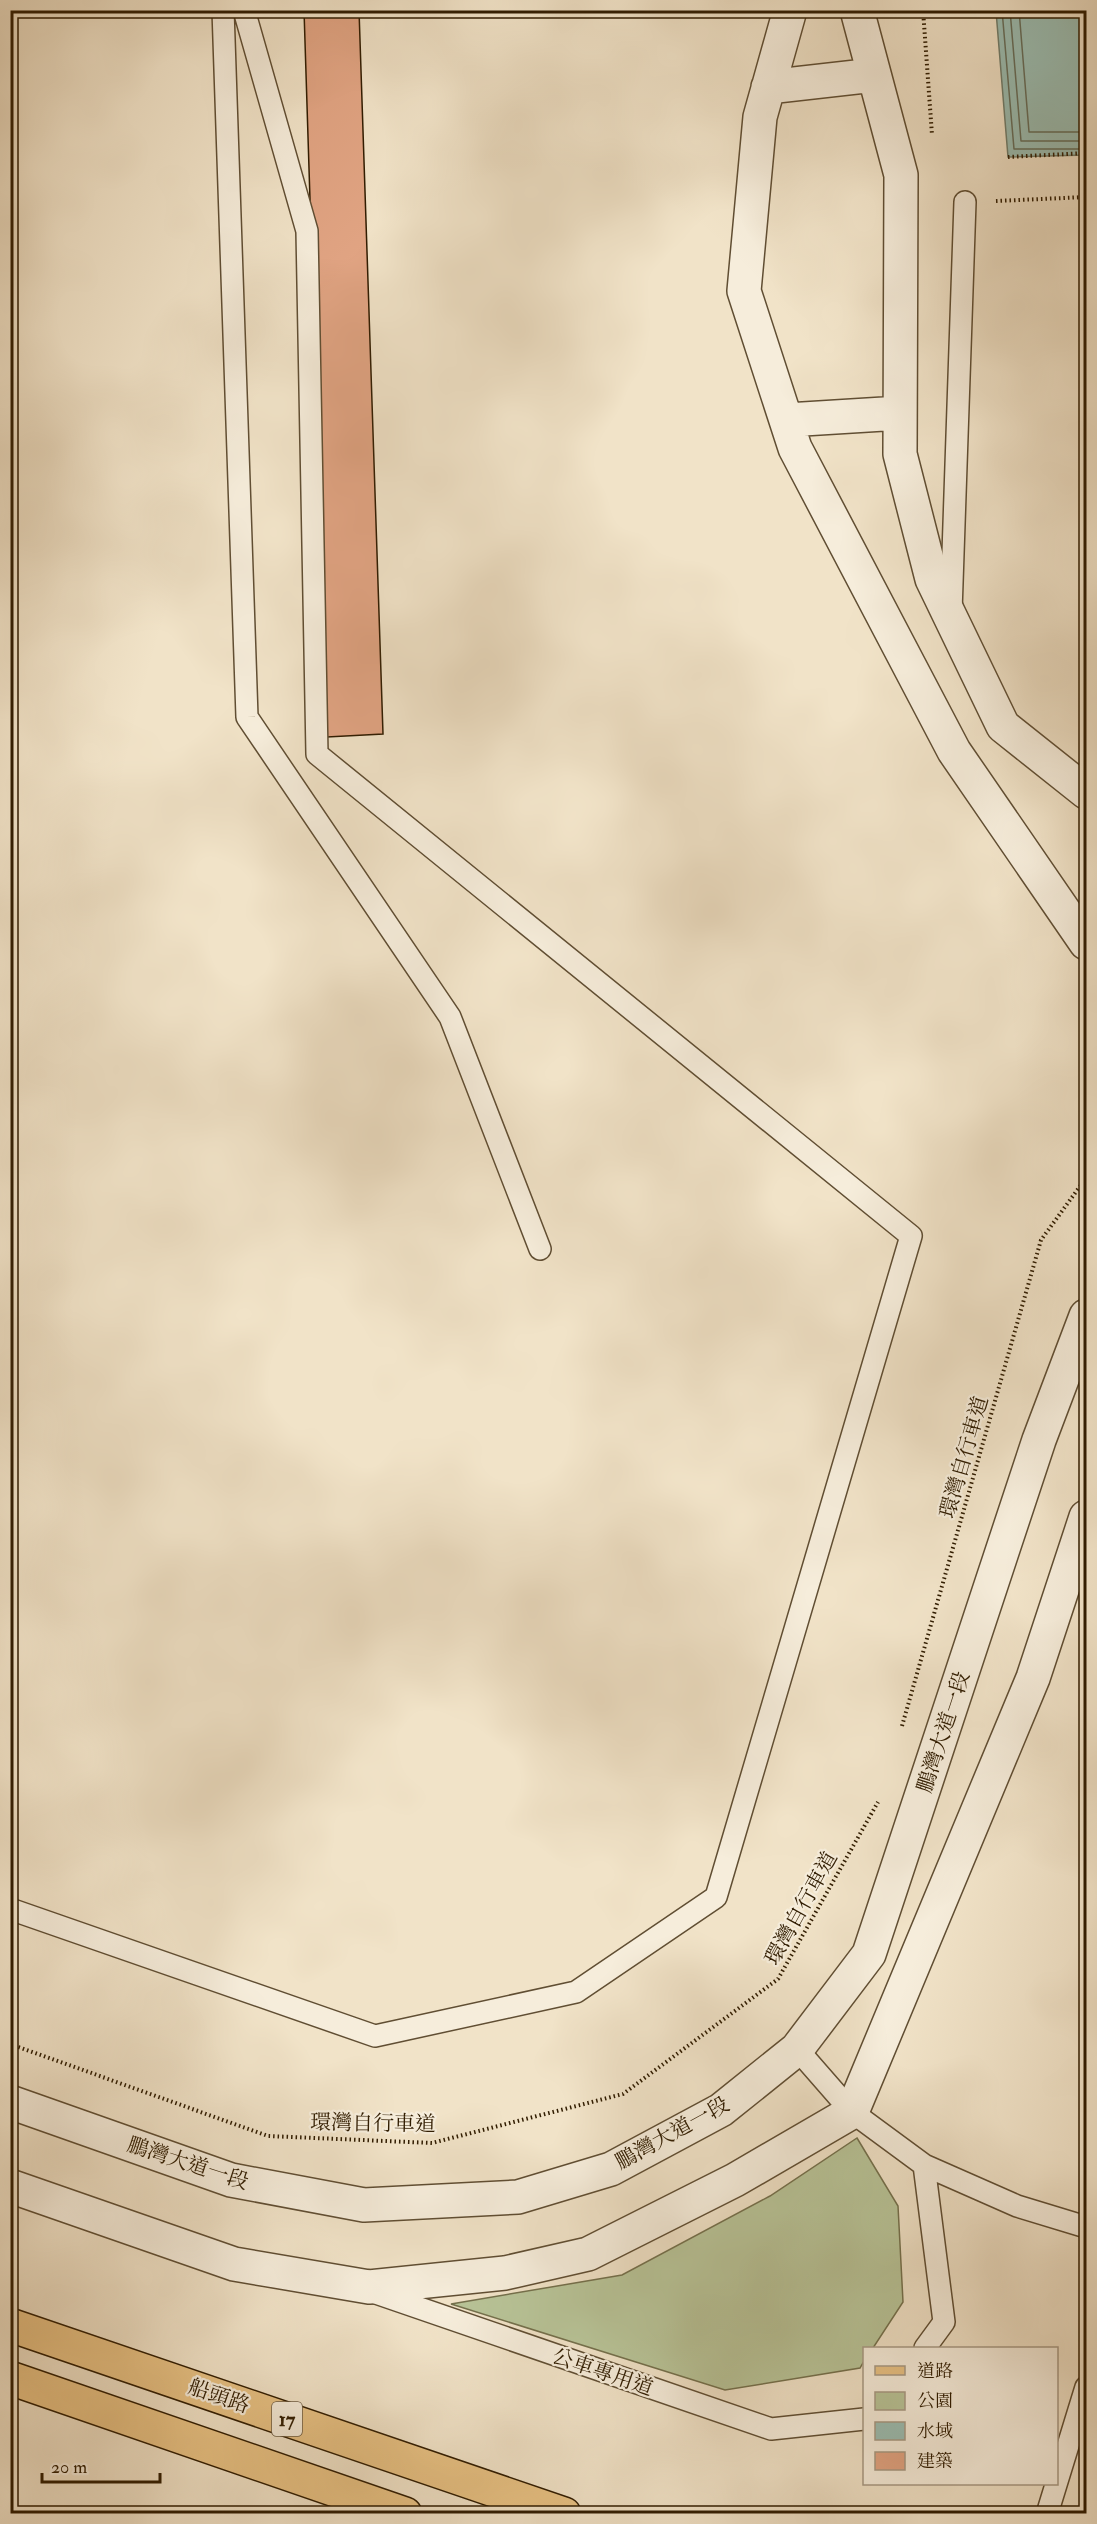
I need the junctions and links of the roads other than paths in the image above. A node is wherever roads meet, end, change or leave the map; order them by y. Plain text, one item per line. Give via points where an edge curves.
1 (223, 10) edge
2 (244, 10) edge
3 (790, 10) edge
4 (857, 10) edge
5 (874, 75) junction
6 (768, 87) junction
7 (965, 202) road end
8 (900, 413) junction
9 (787, 420) junction
10 (951, 618) junction
11 (1086, 792) edge
12 (1086, 944) edge
13 (540, 1249) dead end
14 (1086, 1316) edge
15 (1086, 1517) edge
16 (10, 1909) edge
17 (797, 2049) junction
18 (10, 2102) edge
19 (852, 2112) junction
20 (924, 2165) junction
21 (10, 2186) edge
22 (1086, 2227) edge
23 (346, 2283) junction
24 (10, 2325) edge
25 (926, 2347) edge
26 (104, 2356) junction
27 (10, 2378) edge
28 (1086, 2387) edge
29 (87, 2405) junction
30 (863, 2418) edge
31 (1058, 2478) edge
32 (1056, 2485) edge
33 (405, 2514) edge
34 (564, 2514) edge
35 (1047, 2514) edge

1 - 13 lane via 247,717 450,1017
2 - 16 lane via 307,231 317,754 911,1236 716,1898 576,1992 375,2036
3 - 6 street
4 - 5 street
5 - 6 street
5 - 8 street via 901,175
6 - 9 street via 760,117 744,291
7 - 10 lane
8 - 9 street
8 - 10 street via 900,454 932,579
9 - 12 street via 795,448 954,751
10 - 11 street via 1003,726
14 - 17 street, 鵬灣大道一段 via 1039,1440 869,1953
15 - 19 street via 1033,1678
17 - 18 street, 鵬灣大道一段 via 721,2110 611,2169 518,2197 364,2205 242,2182
17 - 19 lane
19 - 20 lane
19 - 23 street via 735,2180 588,2254 505,2273 369,2287
20 - 22 lane via 1017,2206
20 - 25 lane via 944,2322
21 - 23 street via 234,2264
23 - 30 lane, 公車專用道 via 771,2429
24 - 26 main road, 船頭路 / 17
26 - 29 main road
26 - 34 main road, 船頭路 / 17
27 - 29 main road, 17
28 - 31 lane
29 - 33 main road, 17
32 - 35 lane

